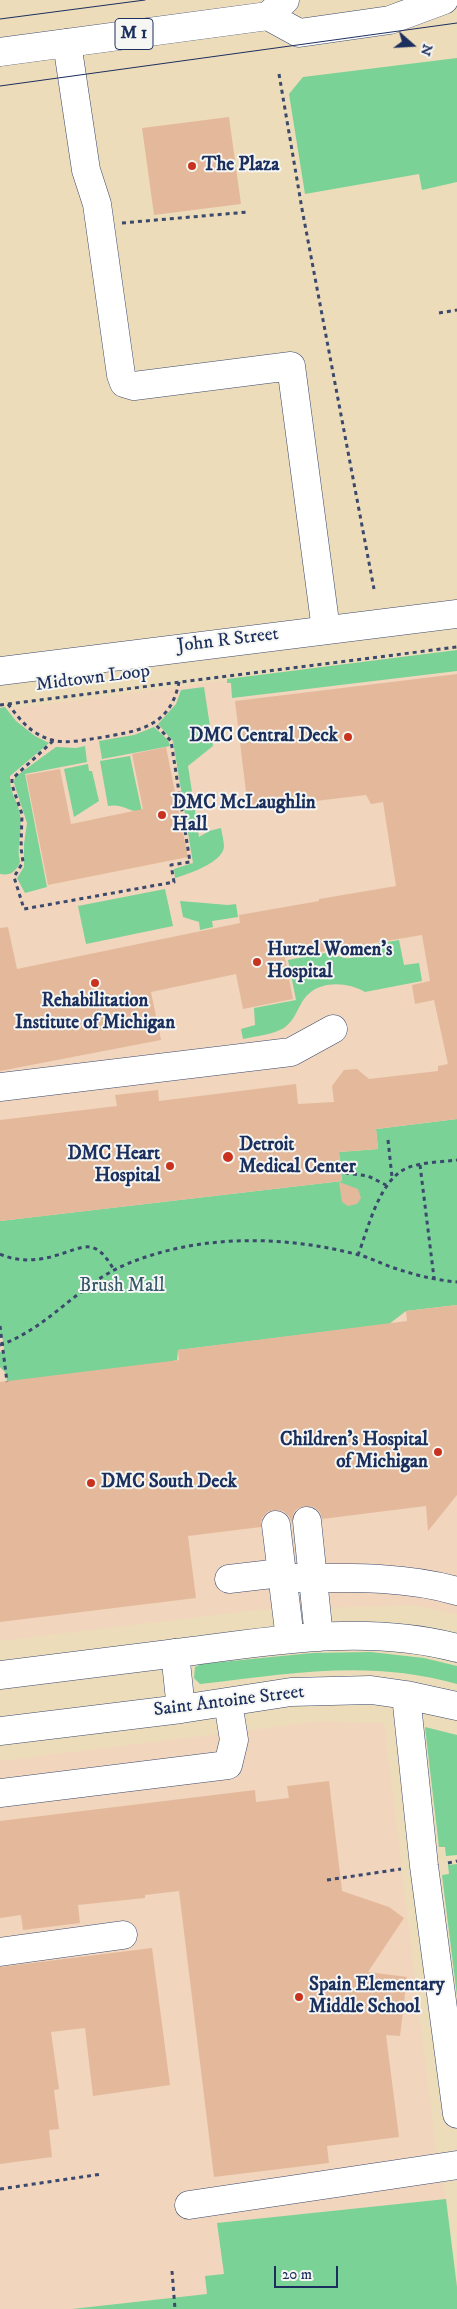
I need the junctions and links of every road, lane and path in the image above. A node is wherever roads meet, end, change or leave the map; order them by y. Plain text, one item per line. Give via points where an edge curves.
1 (444, 0) edge
2 (273, 5) edge
3 (67, 43) junction
4 (0, 52) edge
5 (280, 74) dead end
6 (248, 212) dead end
7 (122, 223) dead end
8 (457, 310) edge
9 (440, 313) dead end
10 (374, 589) dead end
11 (457, 614) edge
12 (326, 630) junction
13 (457, 647) edge
14 (0, 671) edge
15 (179, 682) junction
16 (8, 704) junction
17 (0, 705) edge
18 (154, 723) junction
19 (53, 740) junction
20 (333, 1029) dead end
21 (0, 1087) edge
22 (388, 1140) dead end
23 (457, 1160) edge
24 (420, 1165) junction
25 (345, 1173) dead end
26 (392, 1177) junction
27 (386, 1186) junction
28 (0, 1254) edge
29 (358, 1255) junction
30 (114, 1270) junction
31 (434, 1279) junction
32 (457, 1282) edge
33 (0, 1326) edge
34 (0, 1345) edge
35 (7, 1382) dead end
36 (307, 1521) dead end
37 (276, 1525) dead end
38 (284, 1578) junction
39 (313, 1578) junction
40 (229, 1579) dead end
41 (457, 1591) edge
42 (319, 1637) junction
43 (290, 1639) junction
44 (457, 1648) edge
45 (175, 1653) junction
46 (0, 1675) edge
47 (406, 1695) junction
48 (228, 1702) junction
49 (457, 1706) edge
50 (181, 1708) junction
51 (0, 1731) edge
52 (0, 1794) edge
53 (457, 1861) edge
54 (445, 1863) dead end
55 (405, 1869) dead end
56 (327, 1880) dead end
57 (123, 1935) dead end
58 (0, 1952) edge
59 (457, 2114) edge
60 (457, 2165) edge
61 (102, 2174) dead end
62 (0, 2189) edge
63 (189, 2205) dead end
64 (172, 2271) dead end
65 (175, 2309) edge

1 - 2 street, M 1 via 390,20 299,33
2 - 3 street, M 1
3 - 4 street, M 1
3 - 12 street via 86,170 97,204 124,383 134,386 291,366
5 - 10 path via 302,210
6 - 7 path
8 - 9 path
11 - 12 street, John R Street
12 - 14 street, John R Street
13 - 15 path, Midtown Loop
15 - 16 path, Midtown Loop
15 - 18 path via 172,704
16 - 17 path, Midtown Loop
16 - 19 path via 30,729
18 - 19 path via 139,730 71,742
18 - 19 path via 171,741 190,862 171,865 174,882 24,909 14,877 23,862 24,822 12,779
20 - 21 street via 291,1052
22 - 26 path
23 - 24 path
24 - 26 path
24 - 31 path
25 - 27 path via 368,1176
26 - 27 path
27 - 29 path
28 - 30 path via 17,1260 30,1260 57,1256 77,1248 93,1248 108,1259
29 - 30 path via 298,1243 241,1241 167,1251
29 - 31 path
30 - 34 path via 94,1281 56,1314
31 - 32 path
33 - 35 path, bridge
36 - 39 street
37 - 38 street
38 - 39 street
38 - 40 street via 272,1574
38 - 43 street
39 - 41 street via 372,1578
39 - 42 street
42 - 43 street
42 - 44 street via 380,1636
43 - 45 street
45 - 46 street
45 - 50 street
47 - 48 street, Saint Antoine Street via 371,1690 291,1692
47 - 49 street, Saint Antoine Street
47 - 59 street via 424,1866
48 - 50 street, Saint Antoine Street
48 - 52 street via 234,1740 228,1765
50 - 51 street, Saint Antoine Street
53 - 54 path
55 - 56 path
57 - 58 street
60 - 63 street
61 - 62 path
64 - 65 path

